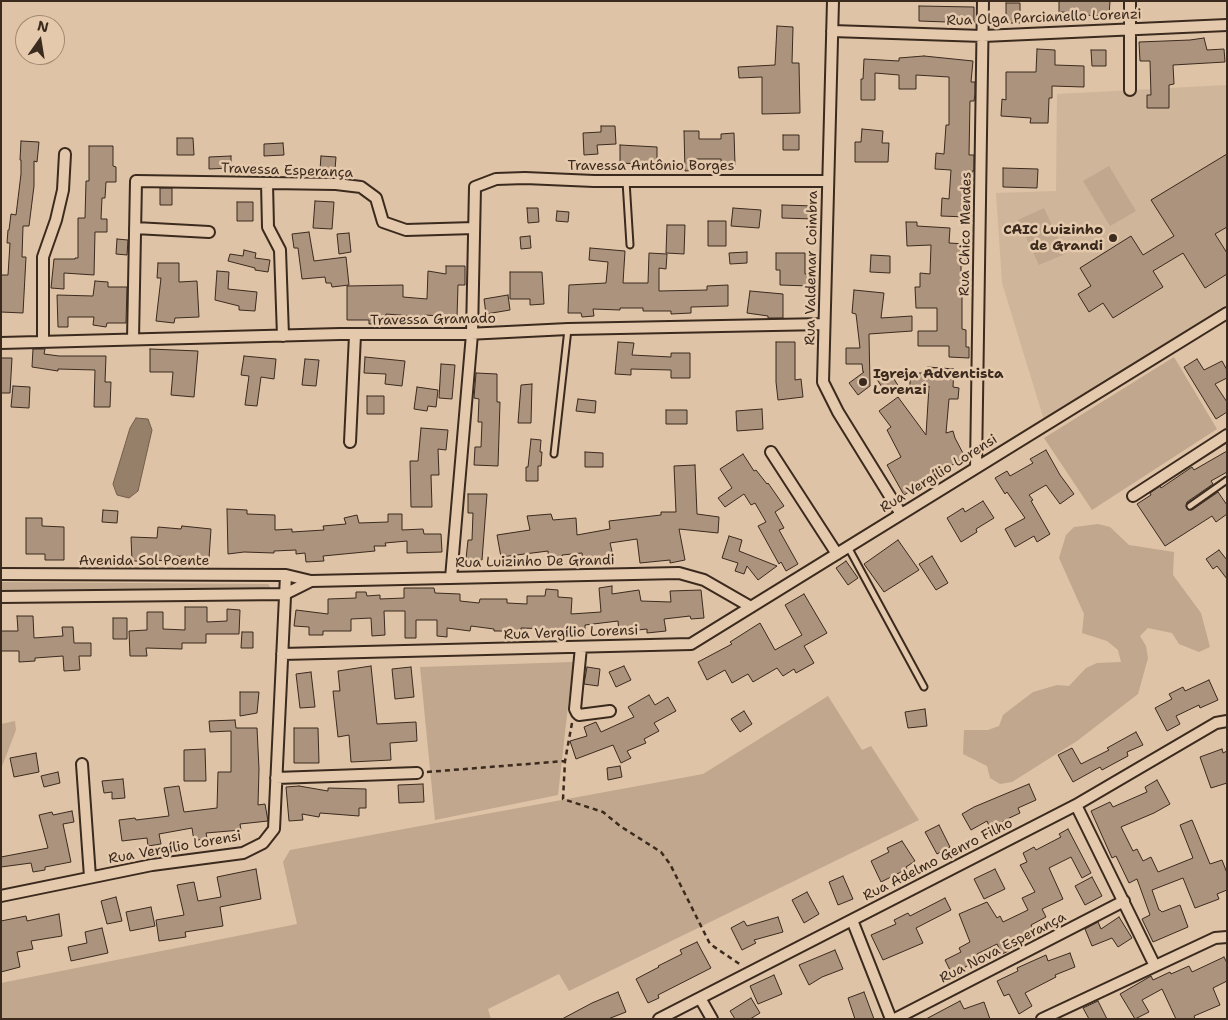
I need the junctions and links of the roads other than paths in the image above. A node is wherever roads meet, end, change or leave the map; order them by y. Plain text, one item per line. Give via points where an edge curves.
1 (833, 1) edge
2 (983, 1) edge
3 (1130, 1) edge
4 (1227, 25) edge
5 (1130, 29) junction
6 (832, 31) junction
7 (983, 36) junction
8 (1130, 90) dead end
9 (64, 154) dead end
10 (626, 181) junction
11 (828, 181) junction
12 (268, 183) junction
13 (135, 228) junction
14 (474, 228) junction
15 (209, 232) dead end
16 (630, 245) dead end
17 (1227, 312) edge
18 (824, 324) junction
19 (568, 329) junction
20 (472, 334) junction
21 (355, 335) junction
22 (283, 336) junction
23 (133, 339) junction
24 (43, 342) junction
25 (1, 343) edge
26 (1227, 435) edge
27 (350, 442) dead end
28 (771, 452) dead end
29 (554, 454) dead end
30 (976, 468) junction
31 (1227, 480) edge
32 (1132, 496) dead end
33 (1190, 506) dead end
34 (901, 514) junction
35 (848, 547) junction
36 (837, 554) junction
37 (1, 574) edge
38 (286, 575) junction
39 (451, 578) junction
40 (311, 581) junction
41 (285, 594) junction
42 (1, 597) edge
43 (751, 607) junction
44 (581, 647) junction
45 (282, 654) junction
46 (924, 687) dead end
47 (610, 711) dead end
48 (1227, 721) edge
49 (82, 764) dead end
50 (417, 773) road end
51 (276, 778) junction
52 (1076, 805) junction
53 (90, 877) junction
54 (1, 896) edge
55 (1124, 901) junction
56 (852, 920) junction
57 (1227, 938) edge
58 (1155, 966) junction
59 (700, 998) junction
60 (659, 1019) edge
61 (712, 1019) edge
62 (890, 1019) edge
63 (895, 1019) edge
64 (1042, 1019) edge

1 - 6 street, Rua Valdemar Coimbra
2 - 7 street, Rua Chico Mendes
3 - 5 street
4 - 5 street, Rua Olga Parcianello Lorenzi
5 - 7 street, Rua Olga Parcianello Lorenzi
5 - 8 street
6 - 7 street, Rua Olga Parcianello Lorenzi
6 - 11 street, Rua Valdemar Coimbra
7 - 30 street, Rua Chico Mendes
9 - 24 street via 63,190 43,257
10 - 11 street, Travessa Antônio Borges
10 - 14 street, Travessa Antônio Borges via 496,179 474,187
10 - 16 lane
11 - 18 street, Rua Valdemar Coimbra
12 - 13 street, Travessa Esperança via 136,181
12 - 14 street, Travessa Esperança via 362,187 376,198 383,222 406,230
12 - 22 street via 268,227 280,250
13 - 15 street
13 - 23 street
14 - 20 street
17 - 30 street, Rua Vergílio Lorensi
18 - 19 street, Travessa Gramado
18 - 34 street, Rua Valdemar Coimbra via 823,382
19 - 20 street, Travessa Gramado
19 - 29 lane
20 - 21 street, Travessa Gramado
20 - 39 street
21 - 22 street, Travessa Gramado
21 - 27 street
22 - 23 street, Travessa Gramado
23 - 24 street, Travessa Gramado
24 - 25 street, Travessa Gramado
26 - 32 street
28 - 36 street
30 - 34 street, Rua Vergílio Lorensi
31 - 33 lane
34 - 35 street, Rua Vergílio Lorensi
35 - 36 street, Rua Vergílio Lorensi
35 - 46 lane
36 - 43 street, Rua Vergílio Lorensi
37 - 38 street, Avenida Sol Poente
38 - 40 street, Rua Luizinho De Grandi
38 - 41 street
39 - 40 street, Rua Luizinho De Grandi
39 - 43 street, Rua Luizinho De Grandi via 679,573 704,580
40 - 41 street, Rua Luizinho De Grandi
41 - 42 street
41 - 45 street
43 - 44 street, Rua Vergílio Lorensi via 692,644
44 - 45 street, Rua Vergílio Lorensi
44 - 47 street via 576,713
45 - 51 street, Rua Vergílio Lorensi
48 - 52 street, Rua Adelmo Genro Filho via 1216,723
49 - 53 street
50 - 51 street
51 - 53 street, Rua Vergílio Lorensi via 274,829 263,843 242,853
52 - 55 street
52 - 56 street, Rua Adelmo Genro Filho
53 - 54 street, Rua Vergílio Lorensi
55 - 58 street
55 - 63 street, Rua Nova Esperança
56 - 59 street, Rua Adelmo Genro Filho
56 - 62 street
57 - 58 street via 1215,938
58 - 64 street
59 - 60 street, Rua Adelmo Genro Filho
59 - 61 street

